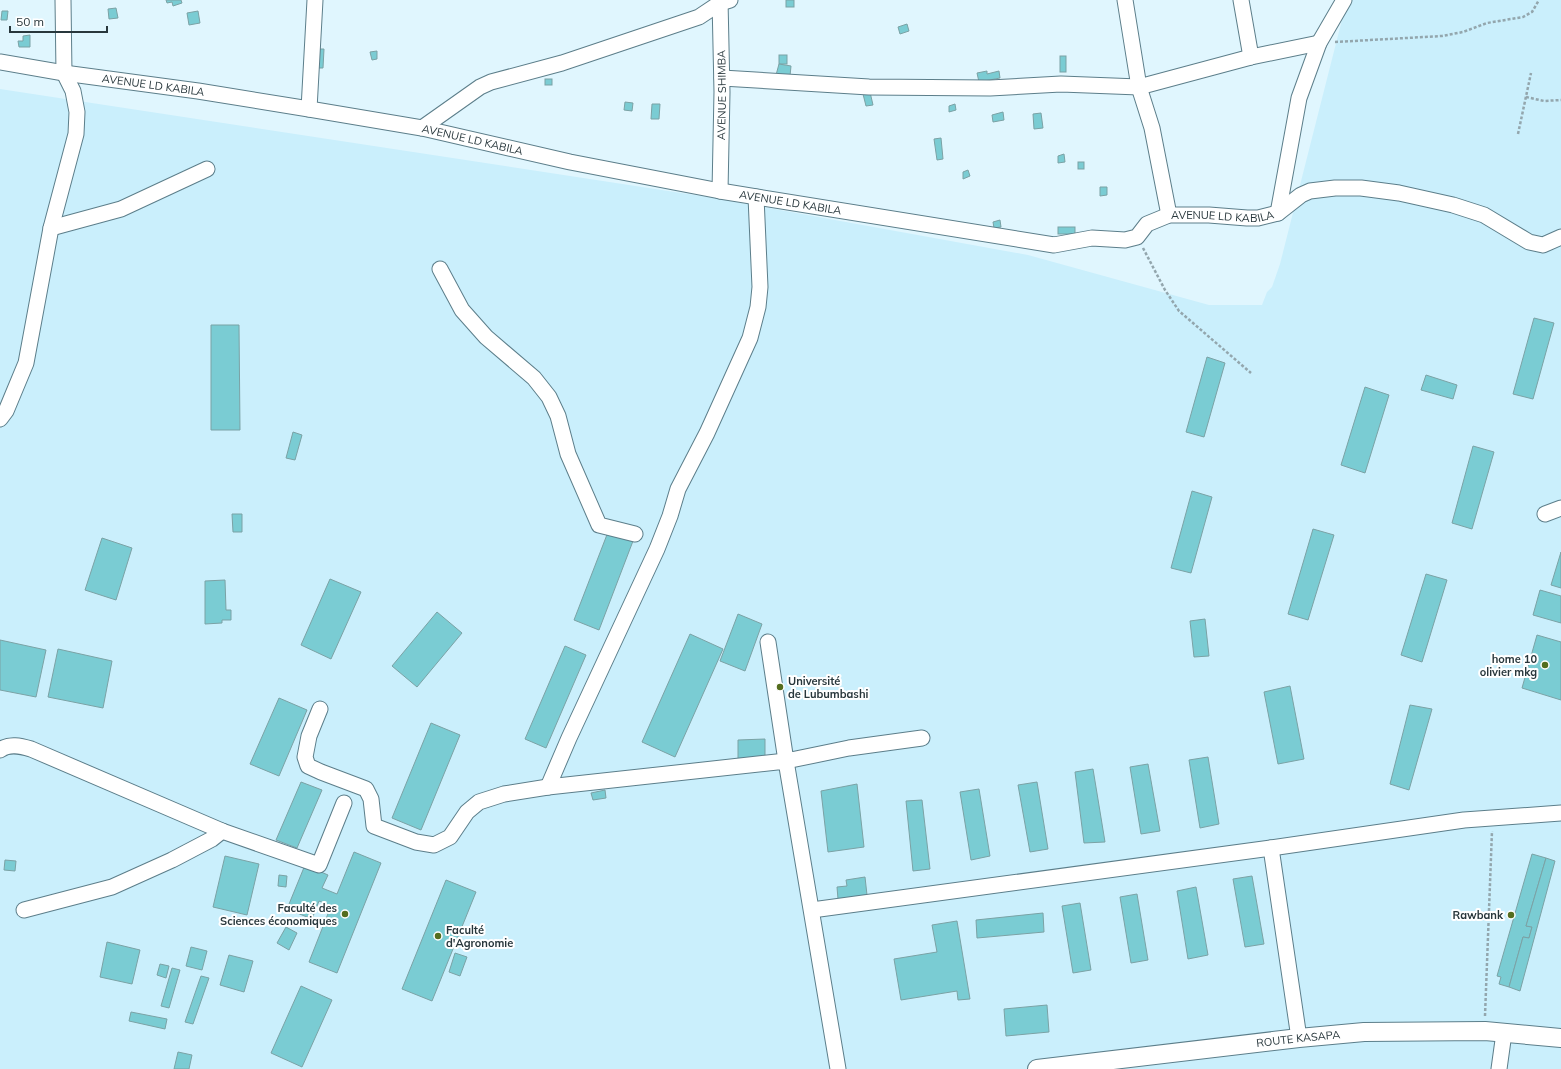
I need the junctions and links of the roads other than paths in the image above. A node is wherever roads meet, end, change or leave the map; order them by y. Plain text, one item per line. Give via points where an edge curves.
1 (63, 0) edge
2 (315, 0) edge
3 (1125, 0) edge
4 (1241, 0) edge
5 (1344, 0) edge
6 (724, 1) edge
7 (1319, 43) junction
8 (1251, 57) junction
9 (0, 62) edge
10 (64, 73) junction
11 (722, 78) junction
12 (1139, 87) junction
13 (309, 108) junction
14 (422, 128) junction
15 (206, 169) dead end
16 (720, 191) junction
17 (756, 197) junction
18 (1278, 212) junction
19 (1169, 215) junction
20 (51, 228) junction
21 (1561, 236) edge
22 (440, 269) dead end
23 (0, 419) edge
24 (1561, 508) edge
25 (1545, 514) dead end
26 (635, 534) dead end
27 (768, 642) dead end
28 (320, 710) dead end
29 (922, 738) dead end
30 (0, 750) edge
31 (786, 761) junction
32 (548, 787) junction
33 (344, 803) dead end
34 (1561, 813) edge
35 (222, 831) junction
36 (1271, 848) junction
37 (24, 910) dead end
38 (812, 910) junction
39 (1504, 1033) junction
40 (1299, 1038) junction
41 (1561, 1038) edge
42 (838, 1069) edge
43 (1037, 1069) edge
44 (1498, 1069) edge

1 - 10 street
2 - 13 street
3 - 12 street
4 - 8 street
5 - 7 street
6 - 11 street, AVENUE SHIMBA
6 - 14 street via 699,17 562,64 486,84
7 - 8 street
7 - 18 street via 1299,98
8 - 12 street
9 - 10 street, AVENUE LD KABILA
10 - 13 street, AVENUE LD KABILA
10 - 20 street via 73,91 77,112 76,134
11 - 12 street via 869,87 990,88 1061,84
11 - 16 street, AVENUE SHIMBA
12 - 19 street via 1152,128
13 - 14 street, AVENUE LD KABILA
14 - 16 street, AVENUE LD KABILA via 570,162
15 - 20 street via 121,209
16 - 17 street, AVENUE LD KABILA
17 - 19 street, AVENUE LD KABILA via 1054,245 1092,238 1125,240 1137,237 1148,224
17 - 32 street via 760,287 750,338 678,489 657,549
18 - 19 street, AVENUE LD KABILA via 1258,218
18 - 21 street, AVENUE LD KABILA via 1310,191 1361,188 1453,205 1484,215 1529,242 1543,244
20 - 23 street via 26,363 6,411
22 - 26 street via 462,310 486,337 534,378 549,397 558,416 568,454 599,525
24 - 25 street
27 - 31 street
28 - 32 street via 309,736 305,757 308,766 366,789 371,799 374,826 416,842 434,845 450,837 466,812 489,797
29 - 31 street via 849,748
30 - 35 street via 16,745 31,749
31 - 32 street
31 - 38 street
33 - 35 street via 319,865
34 - 36 street via 1456,821
35 - 37 street via 172,860 112,886
36 - 38 street
36 - 40 street
38 - 42 street
39 - 40 main road, ROUTE KASAPA via 1364,1032
39 - 41 main road, ROUTE KASAPA
39 - 44 street
40 - 43 main road, ROUTE KASAPA

